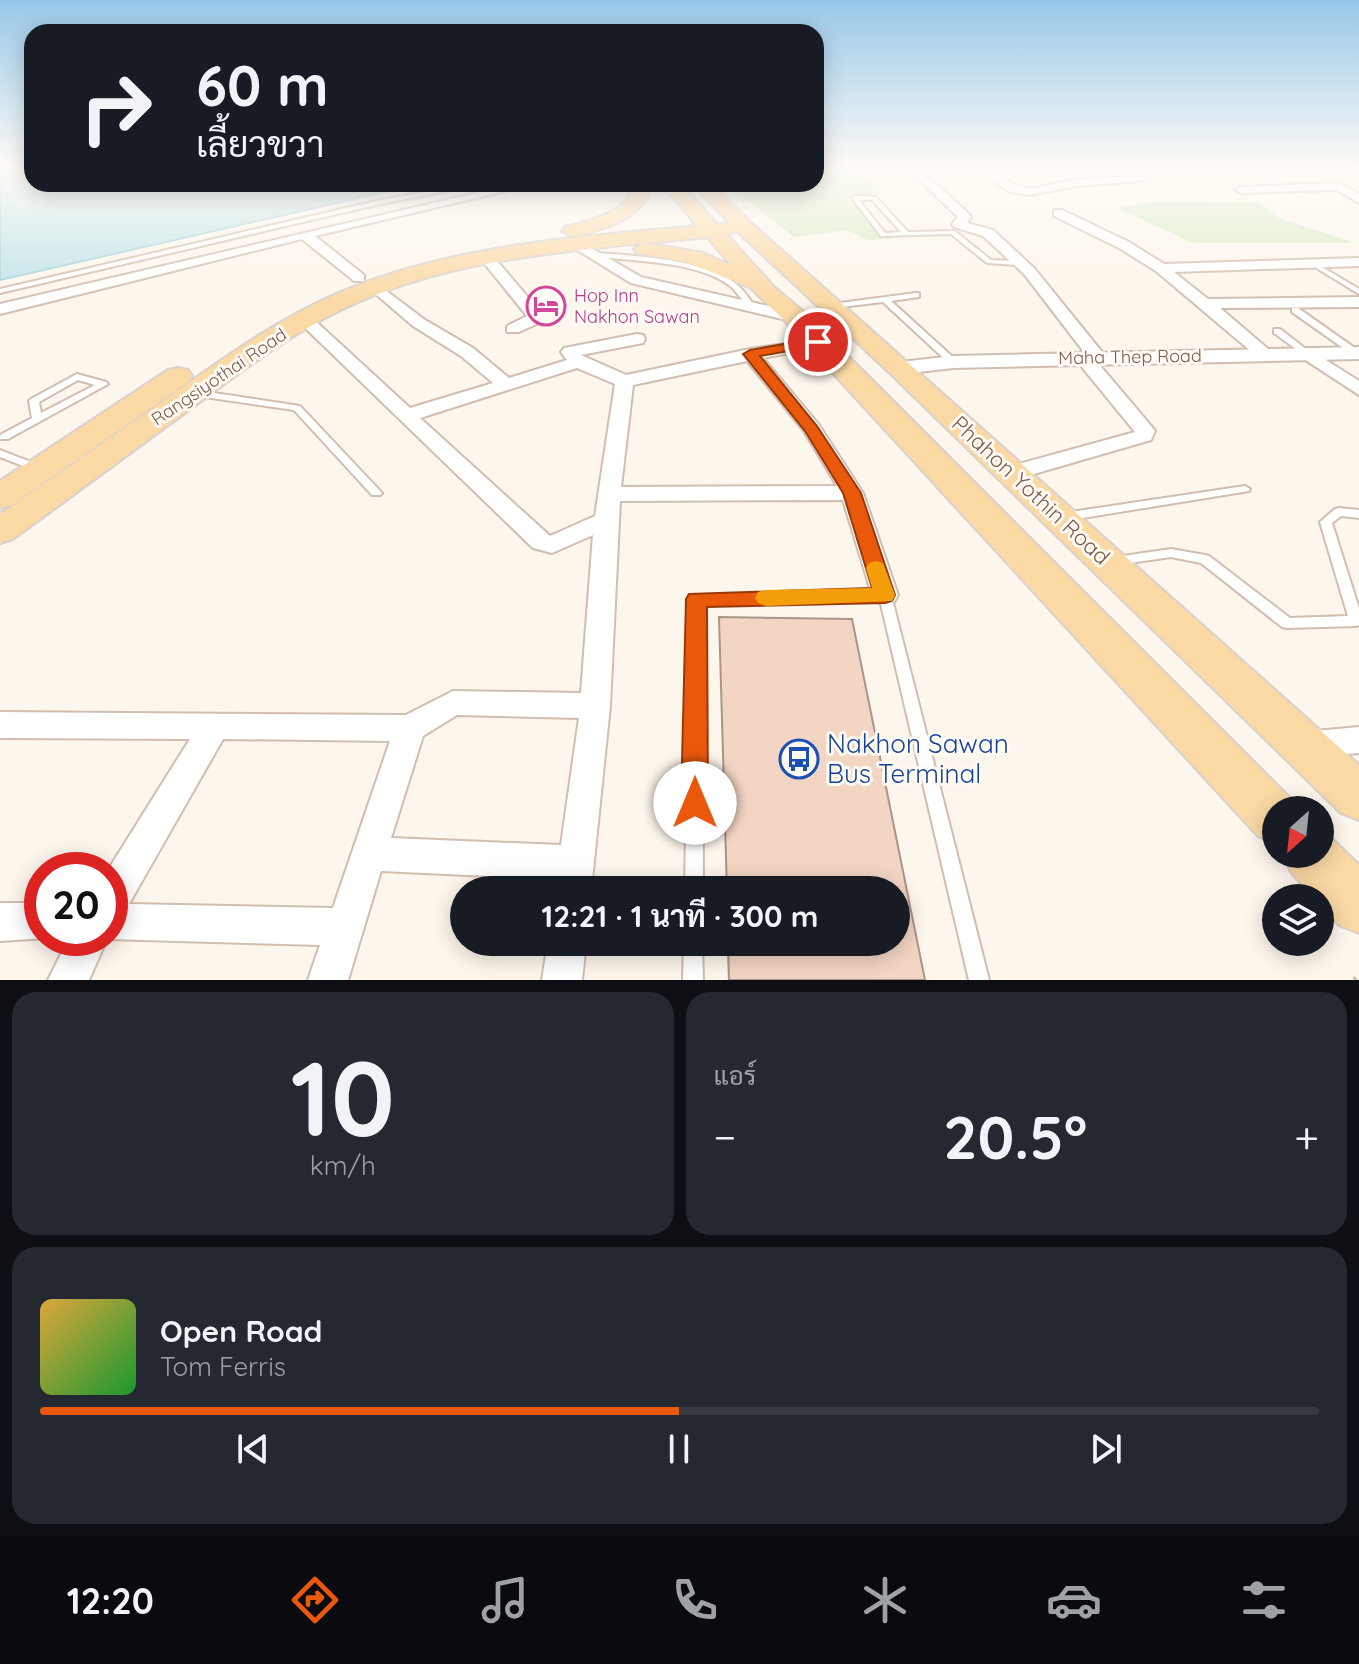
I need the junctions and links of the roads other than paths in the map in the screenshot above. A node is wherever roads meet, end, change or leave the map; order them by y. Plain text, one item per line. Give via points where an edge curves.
1 (330, 214) edge
2 (399, 214) edge
3 (621, 214) edge
4 (710, 214) edge
5 (718, 214) edge
6 (867, 214) edge
7 (888, 214) edge
8 (962, 214) edge
9 (1060, 214) edge
10 (724, 224) junction
11 (906, 234) junction
12 (305, 235) junction
13 (545, 238) junction
14 (587, 250) junction
15 (487, 258) junction
16 (1359, 262) edge
17 (1020, 263) junction
18 (1312, 263) junction
19 (1161, 268) junction
20 (367, 282) junction
21 (0, 291) edge
22 (1359, 292) edge
23 (916, 295) dead end
24 (885, 299) junction
25 (760, 300) junction
26 (1359, 302) edge
27 (1206, 304) junction
28 (832, 306) junction
29 (0, 309) edge
30 (1295, 310) dead end
31 (305, 320) junction
32 (513, 329) dead end
33 (806, 330) junction
34 (1277, 331) dead end
35 (637, 339) dead end
36 (1307, 353) junction
37 (1358, 353) edge
38 (750, 354) junction
39 (1265, 354) junction
40 (1090, 357) junction
41 (578, 362) junction
42 (953, 362) junction
43 (901, 368) junction
44 (624, 381) junction
45 (505, 384) junction
46 (1359, 389) edge
47 (193, 393) junction
48 (406, 416) junction
49 (37, 419) junction
50 (1, 443) edge
51 (41, 469) junction
52 (1012, 473) junction
53 (1245, 489) dead end
54 (376, 493) dead end
55 (852, 493) junction
56 (610, 494) junction
57 (0, 497) edge
58 (1359, 514) edge
59 (1060, 518) junction
60 (606, 520) junction
61 (0, 531) edge
62 (1108, 563) junction
63 (885, 595) junction
64 (595, 706) junction
65 (0, 725) edge
66 (410, 728) junction
67 (213, 729) junction
68 (1359, 740) edge
69 (1303, 745) junction
70 (1359, 797) edge
71 (1262, 804) edge
72 (369, 854) junction
73 (1323, 868) edge
74 (128, 871) edge
75 (565, 876) edge
76 (574, 876) edge
77 (694, 876) edge
78 (1359, 905) edge
79 (0, 922) edge
80 (24, 922) edge
81 (128, 922) edge
82 (345, 927) junction
83 (80, 956) edge
84 (565, 956) edge
85 (693, 956) edge
86 (68, 980) edge
87 (328, 980) edge
88 (562, 980) edge
89 (693, 980) edge
90 (979, 980) edge

1 - 21 lane
2 - 12 street
3 - 13 main road
4 - 10 main road, Phahon Yothin Road
5 - 10 main road, Phahon Yothin Road
6 - 11 lane via 883,235
7 - 11 lane
8 - 17 street via 965,217 958,224 988,233
9 - 19 street
10 - 13 main road, Rangsiyothai Road
10 - 14 main road, Rangsiyothai Road
10 - 25 main road, Phahon Yothin Road
10 - 28 main road, Phahon Yothin Road
11 - 17 lane via 953,232 989,262
12 - 20 street
12 - 29 street
13 - 20 main road, Rangsiyothai Road via 477,248
14 - 15 main road, Rangsiyothai Road
14 - 25 street via 636,280
14 - 25 main road via 655,250 695,258 728,271
15 - 20 main road, Rangsiyothai Road
15 - 32 street via 537,318
16 - 18 street
17 - 40 street
18 - 19 street
18 - 22 lane
19 - 27 street
20 - 31 main road, Rangsiyothai Road
20 - 45 street
20 - 51 main road, Rangsiyothai Road via 314,296 241,333
23 - 24 lane
24 - 28 lane
24 - 42 lane
25 - 33 main road, Phahon Yothin Road
26 - 27 street
27 - 39 street
28 - 43 main road, Phahon Yothin Road
30 - 37 lane
31 - 47 main road, Rangsiyothai Road
31 - 48 street
33 - 38 street
33 - 71 main road, Phahon Yothin Road
34 - 36 lane
35 - 41 street via 570,352
36 - 37 street, Maha Thep Road
36 - 39 street, Maha Thep Road
36 - 46 street
38 - 44 street
38 - 55 street via 812,429
39 - 40 street, Maha Thep Road
40 - 42 street, Maha Thep Road
40 - 52 street via 1144,436
41 - 44 street
41 - 45 street
42 - 43 street, Maha Thep Road
43 - 52 main road, Phahon Yothin Road
44 - 56 street
45 - 48 street
47 - 54 lane via 297,408
47 - 61 main road, Rangsiyothai Road
48 - 60 street via 541,542 552,545
49 - 49 lane via 80,396 103,384 77,377 34,401
49 - 50 lane
50 - 51 lane
51 - 57 main road, Rangsiyothai Road
52 - 59 main road, Phahon Yothin Road
53 - 59 lane
55 - 56 street
55 - 63 street
56 - 60 street
58 - 62 lane via 1339,512 1326,522 1356,621 1287,623 1205,559 1171,553
59 - 62 main road, Phahon Yothin Road
60 - 64 street
62 - 69 main road, Phahon Yothin Road
63 - 77 lane via 696,599
63 - 90 lane
64 - 66 street via 453,703
64 - 76 street
65 - 67 street
66 - 67 street
66 - 72 street
67 - 74 street
68 - 69 street
69 - 70 main road, Phahon Yothin Road
72 - 75 street
72 - 82 street
73 - 78 main road
79 - 80 street
81 - 82 street
82 - 87 street
83 - 86 street
84 - 88 street
85 - 89 lane

